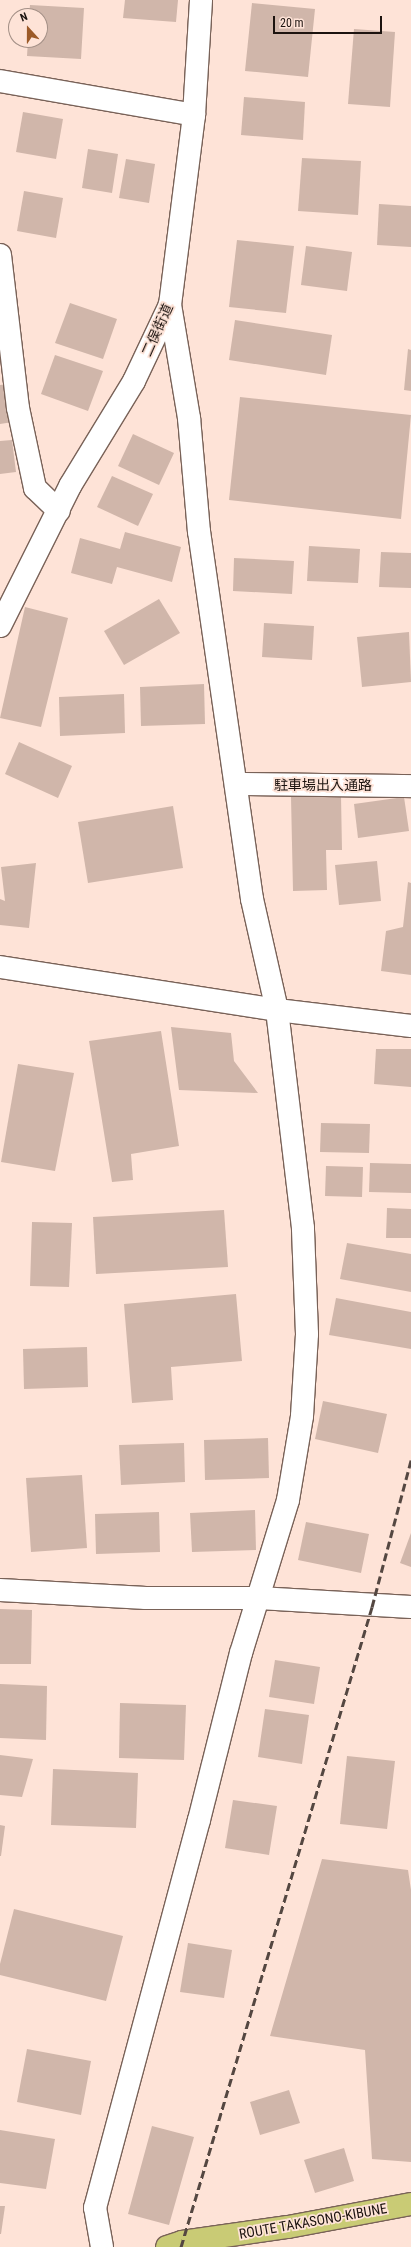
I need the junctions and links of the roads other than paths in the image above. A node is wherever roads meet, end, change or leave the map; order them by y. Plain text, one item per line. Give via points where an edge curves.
1 (201, 0) edge
2 (0, 81) edge
3 (194, 115) junction
4 (0, 255) edge
5 (170, 305) junction
6 (59, 511) junction
7 (0, 626) edge
8 (236, 784) junction
9 (411, 786) edge
10 (0, 967) edge
11 (277, 1010) junction
12 (411, 1026) edge
13 (0, 1590) edge
14 (259, 1598) junction
15 (411, 1607) edge
16 (411, 2204) edge
17 (196, 2244) edge
18 (102, 2247) edge
19 (167, 2247) edge

1 - 3 street, 二俣街道
2 - 3 street
3 - 5 street, 二俣街道
4 - 6 street via 18,408 35,488
5 - 6 street, 二俣街道 via 134,380 70,486
5 - 8 street via 189,418 199,532
6 - 7 street, 二俣街道
8 - 9 street, 駐車場出入通路
8 - 11 street via 252,899
10 - 11 street
11 - 12 street
11 - 14 street via 302,1228 307,1334 302,1416 288,1500
13 - 14 street via 146,1598
14 - 15 street
14 - 18 street via 241,1653 95,2208
16 - 17 main road, ROUTE TAKASONO-KIBUNE
17 - 19 main road, ROUTE TAKASONO-KIBUNE

